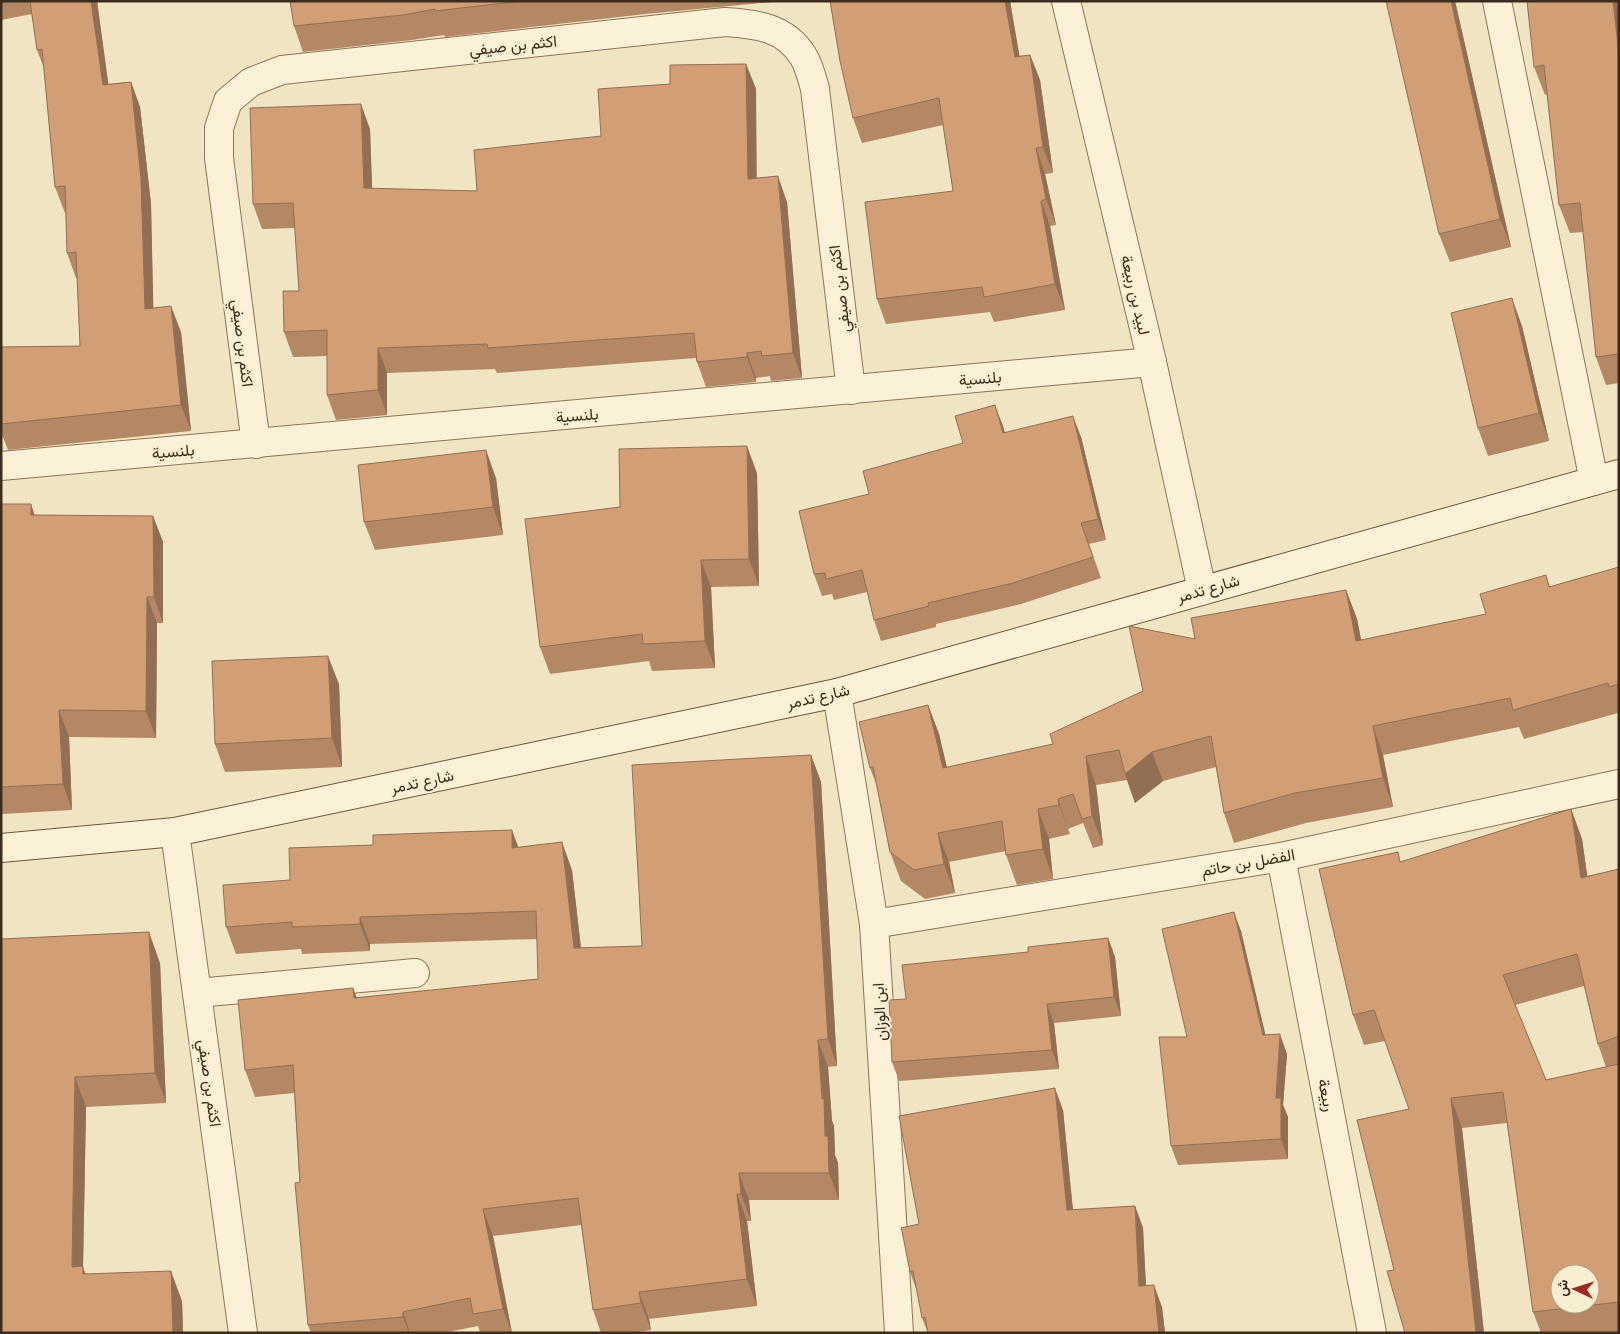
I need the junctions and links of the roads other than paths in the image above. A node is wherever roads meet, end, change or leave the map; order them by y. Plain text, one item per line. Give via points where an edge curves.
1 (1066, 1) edge
2 (1497, 1) edge
3 (1152, 362) junction
4 (851, 390) junction
5 (256, 444) junction
6 (1, 466) edge
7 (1607, 477) edge
8 (1202, 590) junction
9 (837, 693) junction
10 (1619, 784) edge
11 (176, 832) junction
12 (1, 848) edge
13 (1281, 857) junction
14 (874, 924) junction
15 (415, 973) dead end
16 (197, 992) junction
17 (244, 1333) edge
18 (899, 1333) edge
19 (1372, 1333) edge

1 - 3 street, لبيد بن ربيعة
2 - 7 street
3 - 4 street, بلنسية
3 - 8 street, لبيد بن ربيعة
4 - 5 street, بلنسية
4 - 5 street, اكثم بن صيفي via 815,89 803,56 784,34 756,24 725,22 282,70 251,82 228,101 219,128 219,158
5 - 6 street, بلنسية
7 - 8 street, شارع تدمر
8 - 9 street, شارع تدمر
9 - 11 street, شارع تدمر
9 - 14 street, ابن الوزان
10 - 13 street, الفضل بن حاتم
11 - 12 street, شارع تدمر
11 - 16 street, اكثم بن صيفي
13 - 14 street, الفضل بن حاتم
13 - 19 street, ربيعة
14 - 18 street, ابن الوزان
15 - 16 street
16 - 17 street, اكثم بن صيفي

